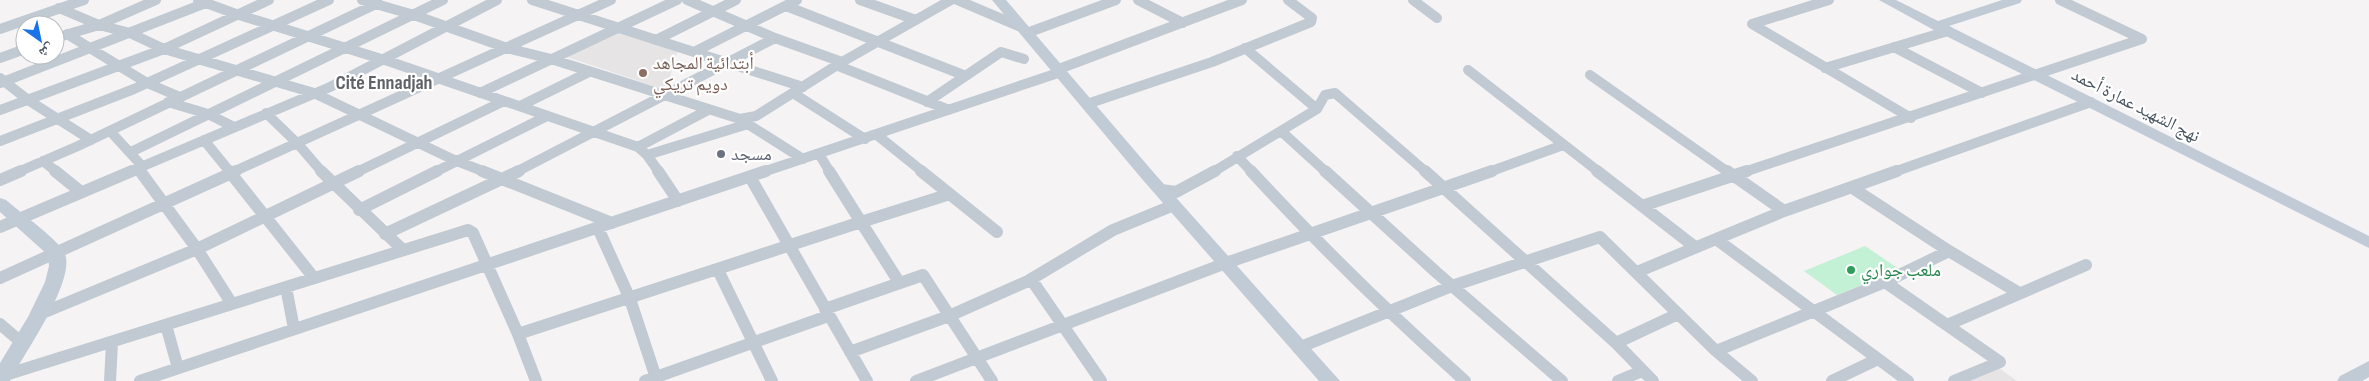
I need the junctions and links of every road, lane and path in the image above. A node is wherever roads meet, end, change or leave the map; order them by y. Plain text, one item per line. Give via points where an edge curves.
1 (84, 0) edge
2 (156, 0) edge
3 (270, 0) edge
4 (329, 0) edge
5 (362, 0) edge
6 (443, 0) edge
7 (497, 0) edge
8 (532, 0) edge
9 (612, 0) edge
10 (677, 0) edge
11 (687, 0) edge
12 (736, 0) edge
13 (797, 0) edge
14 (860, 0) edge
15 (951, 0) edge
16 (957, 0) edge
17 (999, 0) edge
18 (1116, 0) edge
19 (1138, 0) edge
20 (1242, 0) edge
21 (1288, 0) edge
22 (1412, 0) edge
23 (1829, 0) edge
24 (1886, 0) edge
25 (1986, 0) edge
26 (2015, 0) edge
27 (2060, 0) edge
28 (206, 1) edge
29 (380, 2) edge
30 (550, 2) edge
31 (786, 6) junction
32 (59, 8) junction
33 (714, 11) junction
34 (238, 15) junction
35 (414, 15) junction
36 (578, 16) junction
37 (1437, 18) dead end
38 (916, 20) junction
39 (1183, 23) junction
40 (99, 25) junction
41 (275, 25) junction
42 (748, 25) junction
43 (1937, 25) junction
44 (446, 26) junction
45 (617, 27) junction
46 (0, 30) edge
47 (1024, 30) junction
48 (130, 33) junction
49 (66, 34) joint
50 (311, 35) junction
51 (775, 38) junction
52 (656, 40) junction
53 (877, 42) junction
54 (348, 47) junction
55 (92, 48) junction
56 (507, 48) junction
57 (1245, 48) junction
58 (1894, 48) junction
59 (164, 49) junction
60 (696, 51) junction
61 (15, 53) edge
62 (0, 58) edge
63 (200, 59) junction
64 (384, 59) junction
65 (550, 59) junction
66 (1024, 59) dead end
67 (729, 61) junction
68 (839, 64) junction
69 (119, 67) junction
70 (1825, 68) junction
71 (234, 70) junction
72 (1468, 70) dead end
73 (1060, 71) junction
74 (589, 72) junction
75 (966, 76) junction
76 (1590, 76) dead end
77 (2037, 76) junction
78 (440, 79) junction
79 (2, 81) edge
80 (274, 82) junction
81 (147, 83) junction
82 (802, 86) junction
83 (314, 93) junction
84 (480, 93) junction
85 (793, 93) junction
86 (1982, 93) junction
87 (180, 96) junction
88 (664, 96) junction
89 (28, 100) junction
90 (504, 101) junction
91 (168, 102) junction
92 (927, 102) junction
93 (2091, 102) junction
94 (1087, 104) junction
95 (520, 106) junction
96 (1318, 109) junction
97 (0, 110) edge
98 (708, 110) junction
99 (949, 110) junction
100 (266, 113) junction
101 (208, 114) junction
102 (360, 115) junction
103 (547, 116) junction
104 (59, 118) junction
105 (1911, 118) junction
106 (744, 122) junction
107 (234, 127) junction
108 (110, 131) junction
109 (1281, 131) junction
110 (594, 132) junction
111 (877, 135) junction
112 (865, 139) junction
113 (91, 140) junction
114 (204, 140) junction
115 (0, 141) edge
116 (417, 143) junction
117 (298, 144) junction
118 (1563, 144) junction
119 (643, 151) junction
120 (131, 152) junction
121 (819, 154) junction
122 (1237, 156) junction
123 (803, 159) junction
124 (43, 161) junction
125 (458, 161) junction
126 (140, 167) junction
127 (231, 173) junction
128 (1734, 176) junction
129 (750, 177) junction
130 (504, 178) junction
131 (0, 180) edge
132 (330, 183) junction
133 (1851, 187) junction
134 (1445, 188) junction
135 (1161, 190) junction
136 (81, 192) junction
137 (950, 194) junction
138 (678, 201) junction
139 (0, 203) edge
140 (165, 203) junction
141 (1174, 205) junction
142 (1642, 206) junction
143 (359, 210) junction
144 (1784, 211) junction
145 (1369, 212) junction
146 (266, 216) junction
147 (17, 219) junction
148 (861, 222) junction
149 (612, 223) junction
150 (0, 226) edge
151 (598, 228) junction
152 (996, 232) dead end
153 (385, 234) junction
154 (1309, 234) junction
155 (1716, 239) junction
156 (2369, 243) edge
157 (790, 247) junction
158 (1695, 247) junction
159 (197, 249) junction
160 (403, 250) junction
161 (1949, 251) junction
162 (56, 253) junction
163 (1525, 261) junction
164 (1226, 262) junction
165 (2086, 265) dead end
166 (486, 266) junction
167 (718, 270) junction
168 (1637, 272) junction
169 (0, 278) edge
170 (314, 278) junction
171 (1031, 279) junction
172 (899, 282) junction
173 (1885, 282) junction
174 (1452, 286) junction
175 (286, 287) junction
176 (2020, 292) junction
177 (630, 299) junction
178 (232, 304) junction
179 (1814, 310) junction
180 (827, 312) junction
181 (1388, 312) junction
182 (40, 314) junction
183 (1678, 314) junction
184 (949, 316) junction
185 (0, 324) edge
186 (166, 325) junction
187 (1063, 325) junction
188 (1948, 325) junction
189 (294, 329) junction
190 (518, 334) junction
191 (22, 342) junction
192 (112, 342) junction
193 (752, 343) junction
194 (1616, 343) junction
195 (1298, 348) junction
196 (1716, 351) junction
197 (850, 352) junction
198 (977, 358) junction
199 (1878, 359) junction
200 (178, 368) junction
201 (2369, 368) edge
202 (1642, 371) junction
203 (3, 372) edge
204 (653, 380) edge
205 (110, 381) edge
206 (140, 381) edge
207 (536, 381) edge
208 (772, 381) edge
209 (867, 381) edge
210 (916, 381) edge
211 (992, 381) edge
212 (1101, 381) edge
213 (1330, 381) edge
214 (1465, 381) edge
215 (1562, 381) edge
216 (1618, 381) edge
217 (1653, 381) edge
218 (1752, 381) edge
219 (1832, 381) edge
220 (1908, 381) edge
221 (1954, 381) edge
222 (2347, 381) edge

1 - 32 street
2 - 40 street
3 - 34 street
4 - 41 street
5 - 29 street
6 - 35 street
7 - 44 street
8 - 30 street
9 - 36 street
10 - 45 street
11 - 33 street
12 - 33 street
13 - 31 street
14 - 38 street
15 - 38 street
16 - 47 street
17 - 47 street
18 - 47 street
19 - 39 street
20 - 39 street
21 - 57 street via 1312,18 1311,22
22 - 37 street
23 - 70 street via 1752,24
24 - 43 street, نهج الشهيد عمارة أحمد
25 - 43 street
26 - 43 street
27 - 77 street via 2142,39
28 - 34 street
28 - 48 street
29 - 35 street
29 - 50 street
30 - 36 street
31 - 42 street
31 - 53 street
32 - 40 street
32 - 46 street
33 - 42 street
33 - 52 street
34 - 41 street
34 - 59 street
35 - 44 street
35 - 54 street
36 - 45 street
36 - 56 street
38 - 53 street
39 - 73 street
40 - 48 street
40 - 49 street
41 - 50 street
41 - 63 street
42 - 51 street
42 - 60 street
43 - 58 street
43 - 77 street, نهج الشهيد عمارة أحمد
44 - 56 street
44 - 64 street
45 - 52 street
45 - 65 street
47 - 73 street
48 - 55 street
48 - 59 street
49 - 55 street
50 - 54 street
50 - 71 street
51 - 67 street
51 - 68 street
52 - 60 street
53 - 68 street
53 - 75 street
54 - 64 street
54 - 80 street
55 - 69 street
55 - 79 street
56 - 65 street
56 - 78 street
57 - 94 street
57 - 96 street
58 - 70 street
58 - 86 street
59 - 63 street
59 - 69 street
60 - 67 street
61 - 62 street
63 - 71 street
63 - 81 street
64 - 78 street
64 - 83 street
65 - 74 street
65 - 84 street
66 - 75 street via 1001,52
67 - 82 street
67 - 88 street
68 - 82 street
68 - 92 street
69 - 81 street
69 - 89 street
70 - 105 street
71 - 80 street
71 - 87 street
72 - 118 street
73 - 94 street
73 - 99 street
74 - 88 street
74 - 95 street
75 - 92 street
76 - 128 street
77 - 86 street
77 - 93 street, نهج الشهيد عمارة أحمد
78 - 84 street
78 - 102 street
79 - 89 street
80 - 83 street
80 - 101 street
81 - 87 street
81 - 104 street
82 - 85 street
83 - 100 street
83 - 102 street
84 - 90 street
85 - 106 street
85 - 112 street
86 - 105 street
87 - 91 street
88 - 98 street
88 - 110 street
89 - 97 street
89 - 104 street
90 - 95 street
90 - 116 street
91 - 101 street
91 - 108 street
92 - 99 street
93 - 133 street
93 - 156 street, نهج الشهيد عمارة أحمد
94 - 135 street
95 - 103 street
96 - 109 street
96 - 134 street via 1325,95 1335,93
98 - 106 street
98 - 119 street
99 - 111 street
100 - 107 street
100 - 117 street
101 - 107 street
101 - 120 street
102 - 116 street
102 - 117 street
103 - 110 street
103 - 125 street
104 - 113 street
104 - 115 street
105 - 128 street
106 - 119 street
106 - 123 street
107 - 114 street
108 - 113 street
108 - 120 street
109 - 122 street
109 - 145 street
110 - 119 street
110 - 130 street
111 - 112 street
111 - 137 street
112 - 121 street
113 - 124 street
114 - 126 street
114 - 127 street
116 - 125 street
116 - 132 street
117 - 127 street
117 - 132 street
118 - 134 street
118 - 142 street
119 - 138 street
120 - 126 street
121 - 123 street
121 - 148 street
122 - 135 street via 1190,186 1176,192
122 - 154 street
123 - 129 street
124 - 131 street
124 - 136 street
125 - 130 street
125 - 143 street
126 - 136 street
126 - 140 street
127 - 140 street
127 - 146 street
128 - 142 street
128 - 144 street
129 - 138 street
129 - 157 street
130 - 149 street
130 - 153 street
132 - 143 street
132 - 146 street
133 - 144 street
133 - 161 street
134 - 145 street
134 - 163 street
135 - 141 street
136 - 147 street
137 - 148 street
137 - 152 street
138 - 149 street
139 - 147 street
140 - 159 street
140 - 162 street
141 - 164 street
141 - 171 street via 1113,230
142 - 158 street
143 - 153 street
144 - 155 street
145 - 154 street
145 - 174 street
146 - 159 street
146 - 170 street
147 - 150 street
147 - 162 street
148 - 157 street
148 - 172 street
149 - 151 street
151 - 166 street
151 - 177 street
153 - 160 street
154 - 164 street
154 - 181 street
155 - 158 street
155 - 179 street
157 - 167 street
157 - 180 street
158 - 168 street
159 - 178 street
159 - 182 street
160 - 166 street via 471,231
160 - 170 street
161 - 173 street
161 - 176 street
162 - 169 street
162 - 182 street via 58,260 54,279
163 - 168 street via 1600,237
163 - 174 street
163 - 194 street
164 - 187 street
164 - 195 street
165 - 176 street
166 - 189 street
166 - 190 street
167 - 177 street
167 - 193 street
168 - 183 street
170 - 175 street
171 - 184 street
171 - 187 street
172 - 180 street
172 - 184 street via 923,275
173 - 179 street
173 - 188 street
174 - 181 street
174 - 215 street
175 - 178 street
175 - 189 street
176 - 188 street
177 - 190 street
177 - 204 street
178 - 186 street
179 - 196 street
179 - 199 street
180 - 193 street
180 - 197 street
181 - 195 street
181 - 214 street
182 - 191 street
183 - 194 street
183 - 196 street
184 - 197 street
184 - 198 street
185 - 191 street
186 - 192 street
186 - 200 street
187 - 198 street
187 - 212 street
188 - 221 street via 2000,362
189 - 200 street
190 - 207 street
191 - 203 street
192 - 203 street
192 - 205 street
193 - 204 street
193 - 208 street
194 - 202 street
195 - 213 street
196 - 218 street
197 - 209 street
198 - 210 street
198 - 211 street
199 - 219 street
199 - 220 street
200 - 206 street
201 - 222 street
202 - 216 street
202 - 217 street

